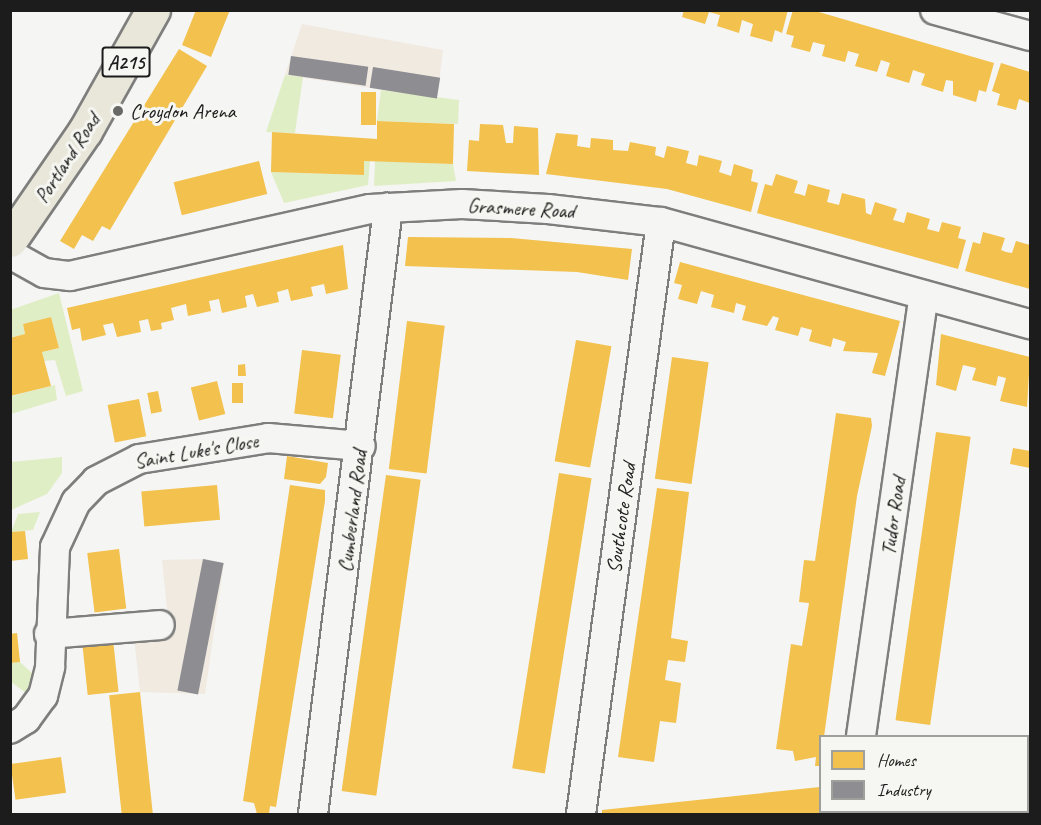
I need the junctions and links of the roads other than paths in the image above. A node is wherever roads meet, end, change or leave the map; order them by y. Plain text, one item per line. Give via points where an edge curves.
1 (153, 10) edge
2 (935, 10) edge
3 (1030, 36) edge
4 (388, 208) junction
5 (661, 222) junction
6 (10, 240) edge
7 (10, 254) edge
8 (924, 295) junction
9 (1030, 324) edge
10 (361, 446) junction
11 (160, 625) dead end
12 (49, 634) junction
13 (10, 729) edge
14 (861, 735) edge
15 (313, 814) edge
16 (581, 814) edge

1 - 6 main road, Portland Road / A215 via 92,120
2 - 3 street
4 - 5 street, Grasmere Road via 504,206
4 - 7 street, Grasmere Road via 70,276 44,273
4 - 10 street, Cumberland Road
5 - 8 street, Grasmere Road
5 - 16 street, Southcote Road
8 - 9 street, Grasmere Road
8 - 14 street, Tudor Road
10 - 12 street, Saint Luke's Close via 268,438 139,459 110,471 85,491 61,530 52,564
10 - 15 street, Cumberland Road
11 - 12 street
12 - 13 street, Saint Luke's Close via 43,696 26,719

